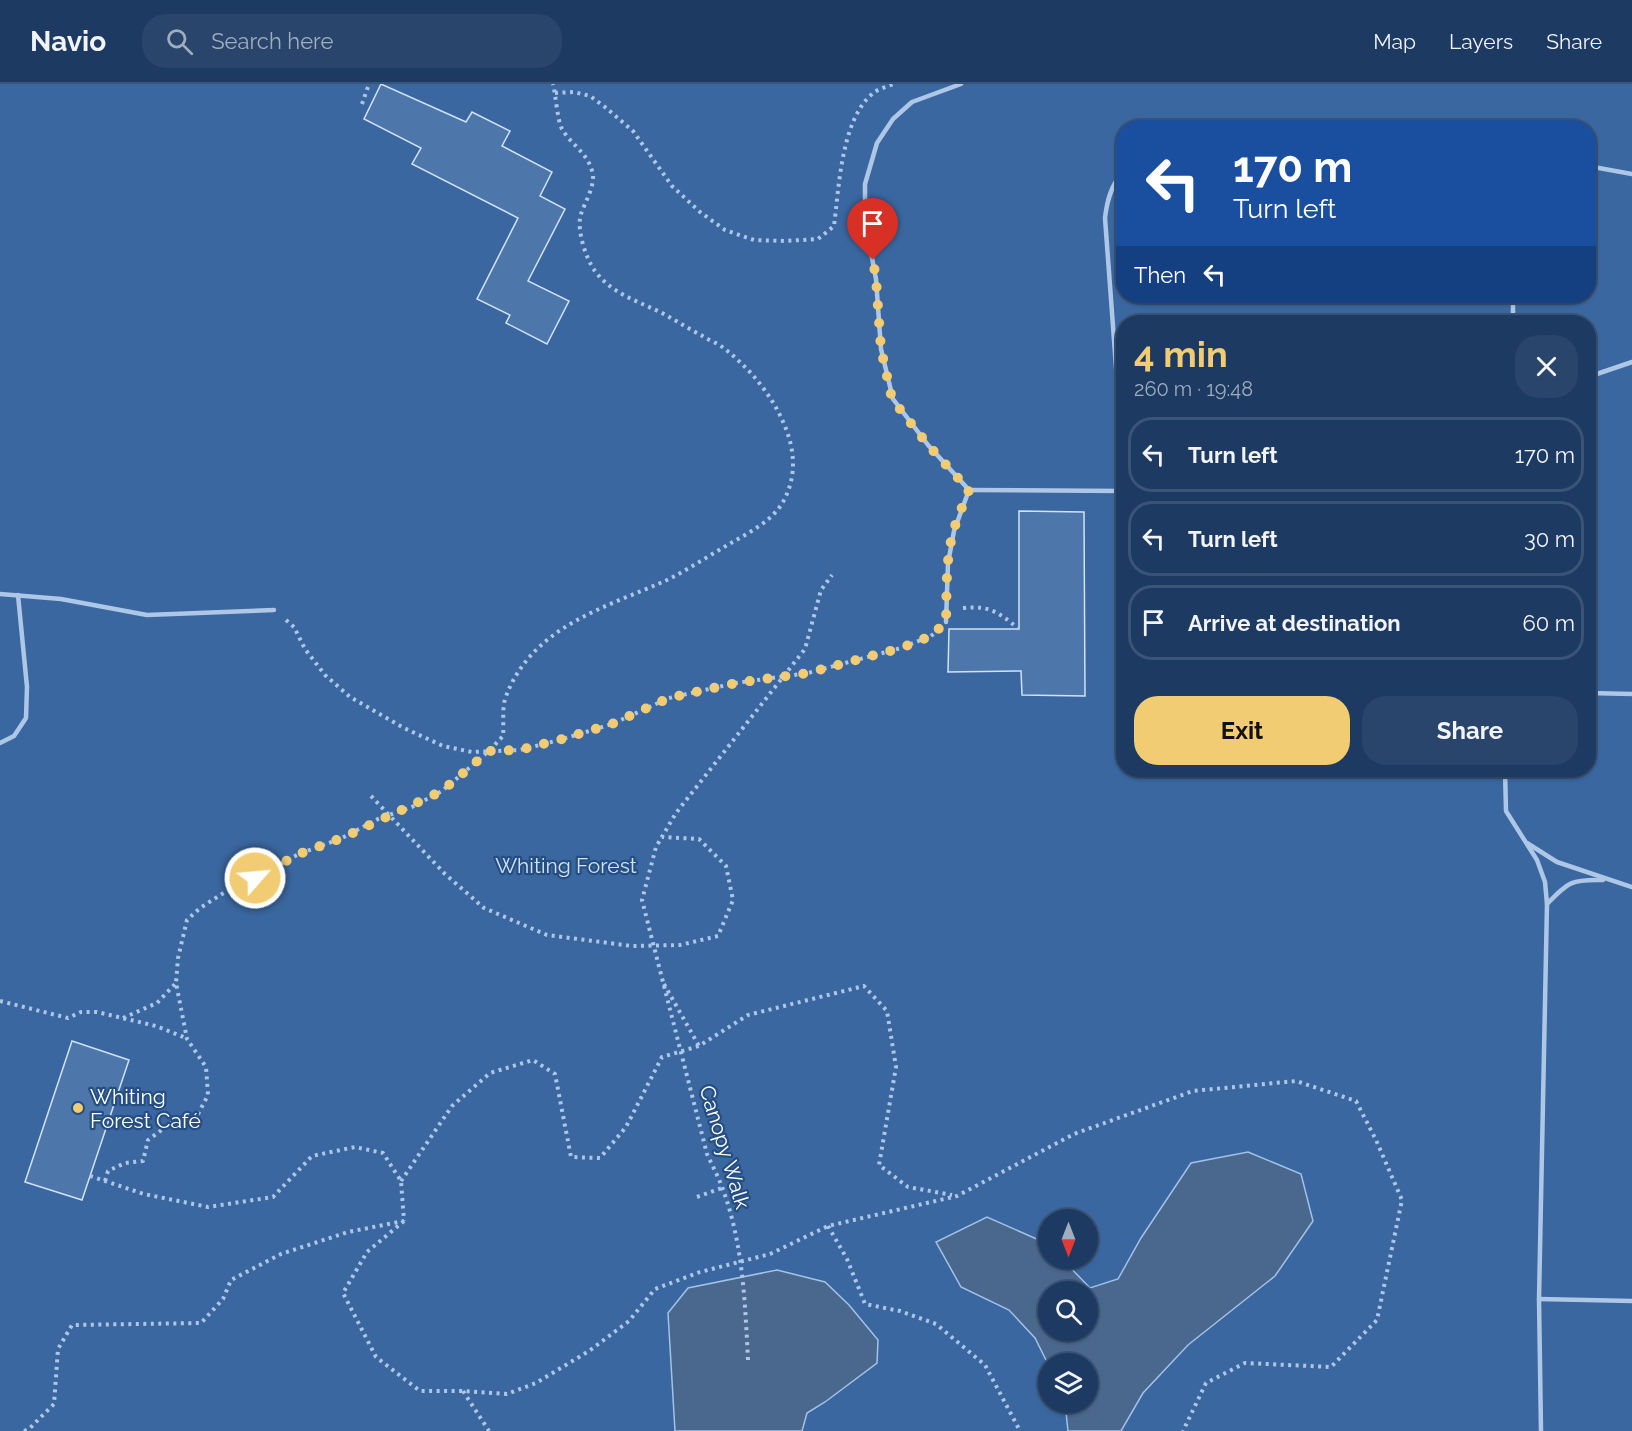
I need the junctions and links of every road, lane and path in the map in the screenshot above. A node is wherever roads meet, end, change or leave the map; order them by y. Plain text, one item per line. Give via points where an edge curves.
1 (369, 84) edge
2 (553, 84) edge
3 (893, 84) edge
4 (962, 84) edge
5 (555, 93) junction
6 (362, 104) dead end
7 (1596, 167) edge
8 (1632, 174) edge
9 (1116, 184) edge
10 (1632, 362) edge
11 (1116, 367) edge
12 (1596, 374) edge
13 (969, 490) junction
14 (1116, 491) edge
15 (832, 575) dead end
16 (0, 594) edge
17 (18, 595) junction
18 (274, 610) joint
19 (946, 622) junction
20 (1019, 629) dead end
21 (1596, 693) edge
22 (1632, 694) edge
23 (0, 743) edge
24 (489, 751) junction
25 (1505, 777) edge
26 (371, 796) dead end
27 (389, 816) junction
28 (662, 837) junction
29 (1524, 842) junction
30 (1608, 880) junction
31 (1632, 886) edge
32 (1547, 904) junction
33 (662, 979) junction
34 (176, 983) junction
35 (0, 1001) edge
36 (123, 1018) junction
37 (187, 1039) junction
38 (699, 1046) junction
39 (90, 1176) dead end
40 (105, 1181) junction
41 (402, 1181) junction
42 (723, 1188) junction
43 (957, 1196) junction
44 (697, 1197) dead end
45 (404, 1221) junction
46 (828, 1226) junction
47 (1539, 1299) junction
48 (1632, 1301) edge
49 (748, 1360) dead end
50 (462, 1391) junction
51 (24, 1431) edge
52 (489, 1431) edge
53 (1020, 1431) edge
54 (1183, 1431) edge
55 (1541, 1431) edge

1 - 6 path
2 - 5 path
3 - 5 path via 872,93 848,136 834,226 818,239 785,241 754,240 725,230 672,186 633,131 605,107 590,96
4 - 13 lane via 912,102 892,119 877,143 865,184 865,221 876,279 881,349 892,399
5 - 24 path via 562,129 583,152 593,176 580,217 582,244 594,270 606,284 635,302 724,348 760,384 776,404 787,431 794,456 792,477 776,513 755,529 668,579 596,610 553,634 531,655 515,680 505,701 503,736
7 - 8 lane
9 - 11 lane via 1105,218
10 - 12 lane
13 - 14 lane
13 - 19 lane via 954,531 948,563
15 - 28 path, Canopy Walk via 821,590 805,649 676,813
16 - 17 lane
17 - 18 lane via 147,615
17 - 23 lane via 27,687 26,718 14,736
18 - 24 path via 294,627 325,675 350,697 443,746
19 - 20 path via 957,609 974,607 998,612
19 - 24 path via 931,636 901,648 808,673 669,698 612,724 572,736 520,750
21 - 22 lane
24 - 27 path via 442,791
25 - 29 lane via 1506,811
26 - 27 path
27 - 28 path via 484,908 547,935 632,946 680,945 718,936 733,900 726,866 699,839
27 - 34 path via 299,854 200,908 187,920
28 - 33 path, Canopy Walk via 642,900
29 - 30 lane via 1557,862
29 - 32 lane via 1537,860
30 - 31 lane
30 - 32 lane via 1579,879 1563,887
32 - 47 lane
33 - 38 path
33 - 42 path, Canopy Walk via 707,1154
34 - 36 path via 157,1003
34 - 37 path
35 - 36 path via 68,1018 81,1012 97,1012
36 - 37 path
37 - 40 path via 206,1066 208,1095 196,1118 174,1121 148,1140 142,1161 108,1171
38 - 41 path via 662,1057 626,1127 600,1158 570,1157 555,1074 533,1060 490,1073 452,1106
38 - 43 path via 748,1015 864,986 887,1011 896,1066 879,1165 908,1187
39 - 40 path
40 - 41 path via 144,1194 208,1207 273,1197 312,1156 355,1147 383,1153
41 - 45 path
42 - 44 path
42 - 49 path, Canopy Walk via 737,1241 746,1305
43 - 46 path
43 - 54 path via 1074,1134 1193,1091 1296,1081 1356,1101 1402,1200 1377,1320 1331,1367 1245,1363 1206,1383
45 - 50 path via 367,1252 343,1293 376,1357 420,1391
45 - 51 path via 348,1232 281,1254 231,1280 223,1299 201,1323 72,1325 58,1349 54,1404
46 - 50 path via 770,1254 700,1272 655,1289 629,1321 536,1383 507,1394
46 - 53 path via 847,1259 865,1304 936,1324 985,1365
47 - 48 lane
47 - 55 lane
50 - 52 path

